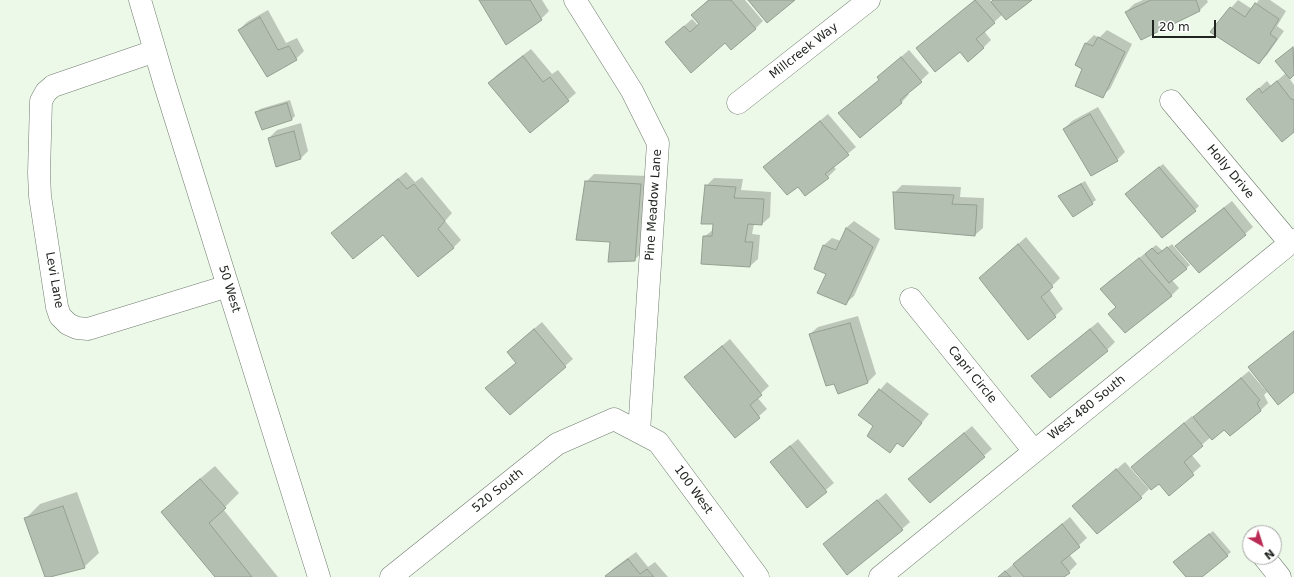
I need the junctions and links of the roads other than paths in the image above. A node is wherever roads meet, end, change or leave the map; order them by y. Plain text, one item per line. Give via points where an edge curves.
1 (140, 0) edge
2 (575, 0) edge
3 (869, 0) edge
4 (155, 51) junction
5 (1171, 101) dead end
6 (738, 103) dead end
7 (1292, 242) edge
8 (228, 286) junction
9 (911, 299) dead end
10 (614, 420) joint
11 (639, 432) junction
12 (1034, 451) junction
13 (1270, 565) edge
14 (319, 577) edge
15 (391, 577) edge
16 (758, 577) edge
17 (880, 577) edge
18 (1280, 577) edge

1 - 4 street, 50 West
2 - 11 street, Pine Meadow Lane via 632,91 658,143
3 - 6 street, Millcreek Way
4 - 8 street, 50 West
4 - 8 street, Levi Lane via 53,86 41,101 40,196 57,308 60,316 68,324 88,329
5 - 7 street, Holly Drive
7 - 12 street, West 480 South
8 - 14 street, 50 West
9 - 12 street, Capri Circle
10 - 11 street, 100 West
10 - 15 street, 520 South via 556,444
11 - 16 street, 100 West via 658,442
12 - 17 street, West 480 South
13 - 18 street

